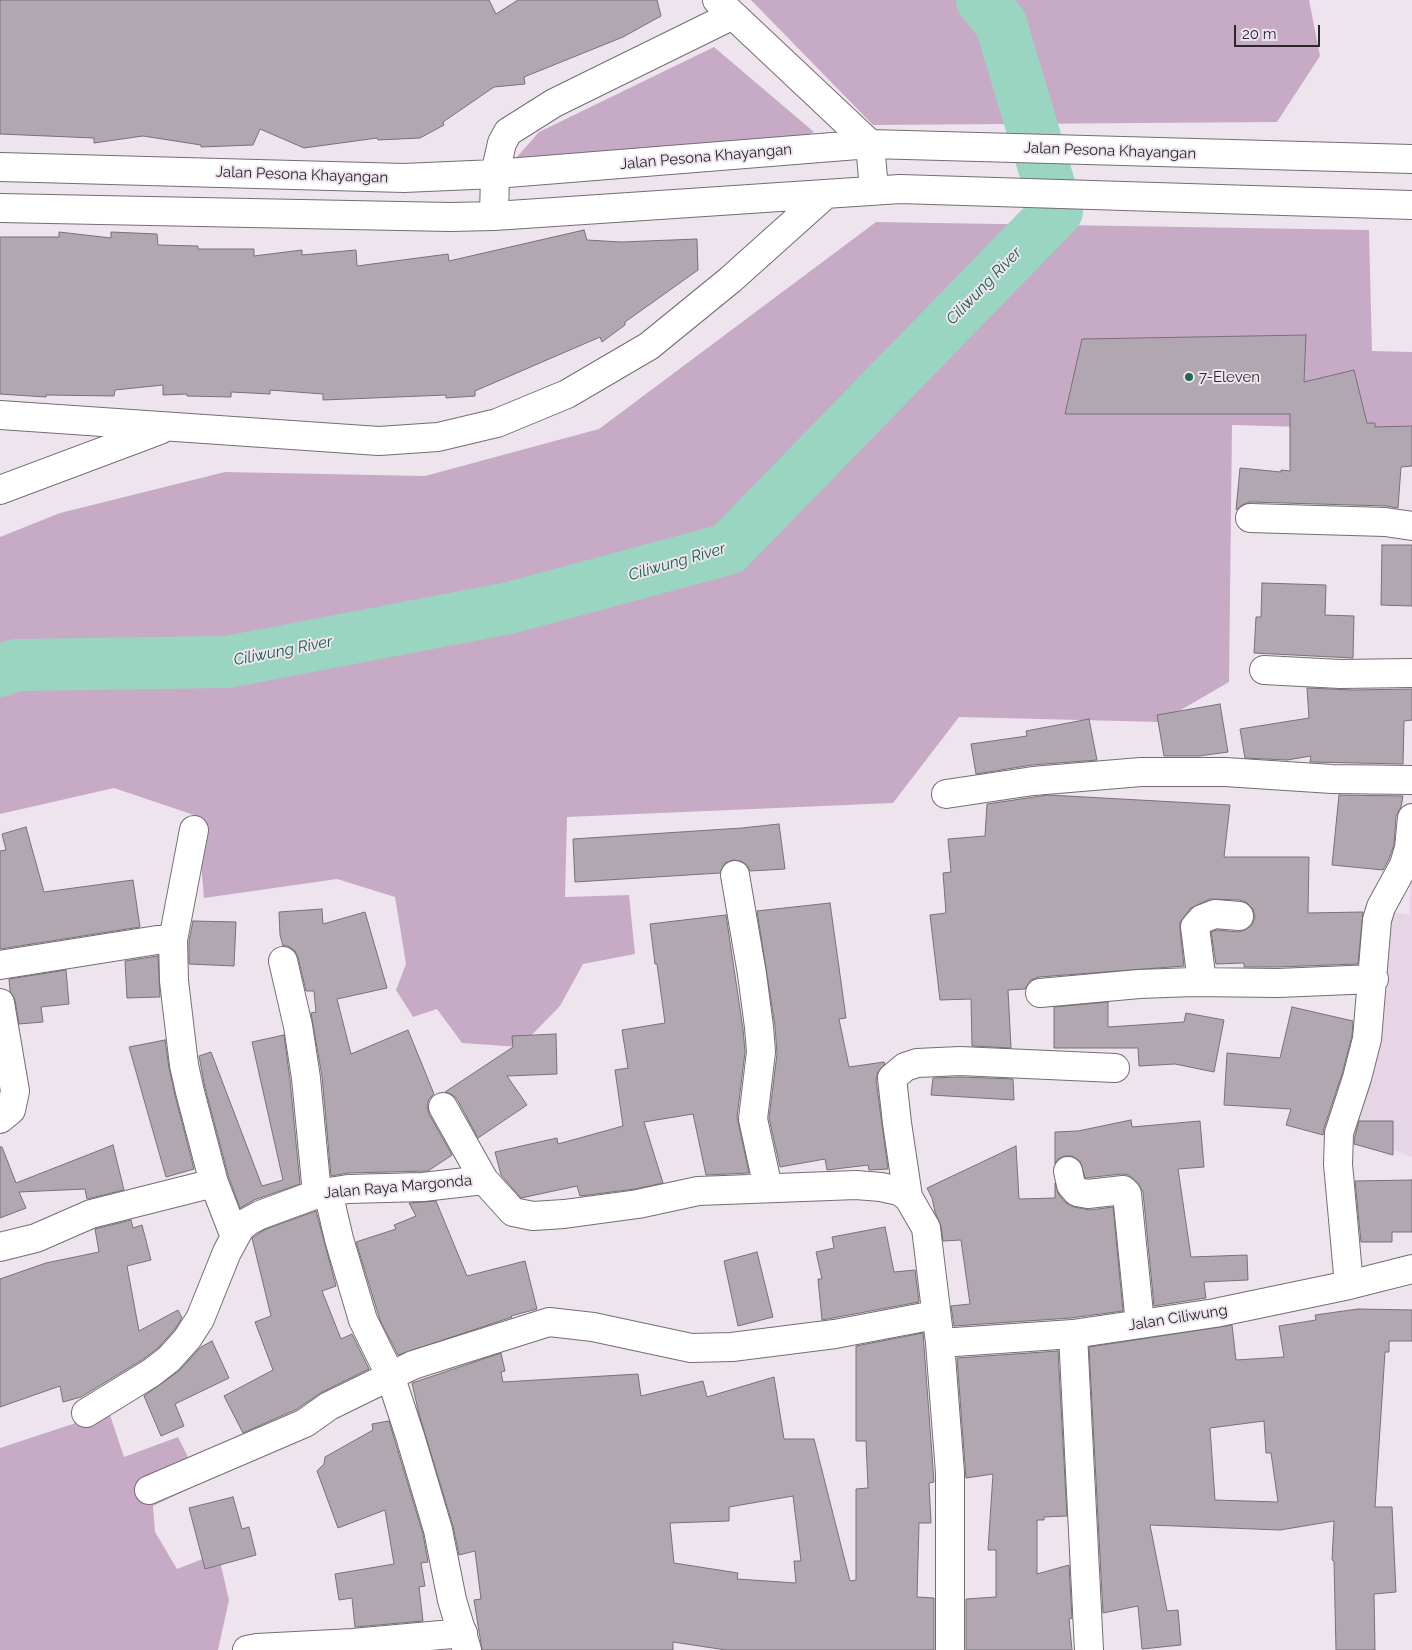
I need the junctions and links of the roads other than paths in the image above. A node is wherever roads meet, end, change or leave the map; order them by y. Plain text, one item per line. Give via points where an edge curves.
1 (725, 8) edge
2 (870, 144) junction
3 (1412, 159) edge
4 (0, 167) edge
5 (495, 174) junction
6 (887, 189) junction
7 (826, 194) junction
8 (1412, 205) edge
9 (0, 208) edge
10 (494, 216) junction
11 (0, 415) edge
12 (168, 427) junction
13 (0, 490) edge
14 (1250, 518) dead end
15 (1412, 526) edge
16 (1264, 670) dead end
17 (1412, 673) edge
18 (1412, 780) edge
19 (946, 794) dead end
20 (1412, 818) edge
21 (194, 830) dead end
22 (736, 876) dead end
23 (1239, 916) dead end
24 (173, 940) junction
25 (283, 961) dead end
26 (0, 964) edge
27 (1374, 979) junction
28 (1202, 982) junction
29 (1040, 993) dead end
30 (0, 1003) edge
31 (1115, 1068) dead end
32 (443, 1107) dead end
33 (0, 1119) edge
34 (1068, 1171) dead end
35 (484, 1180) junction
36 (214, 1183) junction
37 (768, 1188) junction
38 (322, 1193) junction
39 (908, 1197) junction
40 (235, 1236) junction
41 (0, 1247) edge
42 (1412, 1269) edge
43 (1349, 1285) junction
44 (936, 1315) junction
45 (1140, 1324) junction
46 (1073, 1334) junction
47 (940, 1343) junction
48 (390, 1375) junction
49 (86, 1413) dead end
50 (149, 1490) dead end
51 (465, 1641) edge
52 (247, 1650) edge
53 (950, 1650) edge
54 (1089, 1650) edge

1 - 2 street
1 - 5 street via 516,126 508,132 502,144
2 - 3 street, Jalan Pesona Khayangan
2 - 5 street, Jalan Pesona Khayangan
2 - 6 street
4 - 5 street, Jalan Pesona Khayangan via 404,178
5 - 10 street
6 - 7 street
6 - 8 street
7 - 10 street
7 - 12 street via 730,280 649,346 567,394 497,423 438,437 379,441
9 - 10 street
11 - 12 street
12 - 13 street
14 - 15 street via 1385,522
16 - 17 street
18 - 19 street via 1141,772 1033,781
20 - 27 street via 1404,865 1377,920
21 - 24 street
22 - 37 street via 761,1052 753,1119
23 - 28 street via 1216,914 1202,919 1195,927
24 - 26 street
24 - 36 street via 174,981 184,1065
25 - 38 street via 298,1026
27 - 28 street
27 - 43 street via 1367,1039 1338,1145
28 - 29 street
30 - 33 street via 15,1091 11,1110
31 - 39 street via 960,1061 917,1063 905,1067 892,1078
32 - 35 street
34 - 45 street via 1071,1185 1077,1192 1122,1190 1127,1194
35 - 37 street via 513,1212 533,1216 638,1204 698,1191
35 - 38 street, Jalan Raya Margonda
36 - 40 street
36 - 41 street via 91,1214 36,1238
37 - 39 street via 856,1185 881,1187
38 - 40 street, Jalan Raya Margonda via 260,1215 240,1228
38 - 48 street via 362,1320
39 - 44 street via 926,1228
40 - 49 street, Jalan Raya Margonda via 200,1319 187,1339 169,1360
42 - 43 street, Jalan Ciliwung
43 - 45 street, Jalan Ciliwung via 1215,1313
44 - 47 street
44 - 48 street via 834,1334 691,1348 593,1327 548,1322 433,1357
45 - 46 street, Jalan Ciliwung
46 - 47 street, Jalan Ciliwung
46 - 54 street
47 - 53 street via 950,1473
48 - 50 street via 329,1406 305,1423
48 - 51 street via 438,1530 452,1600
51 - 52 street via 353,1643

